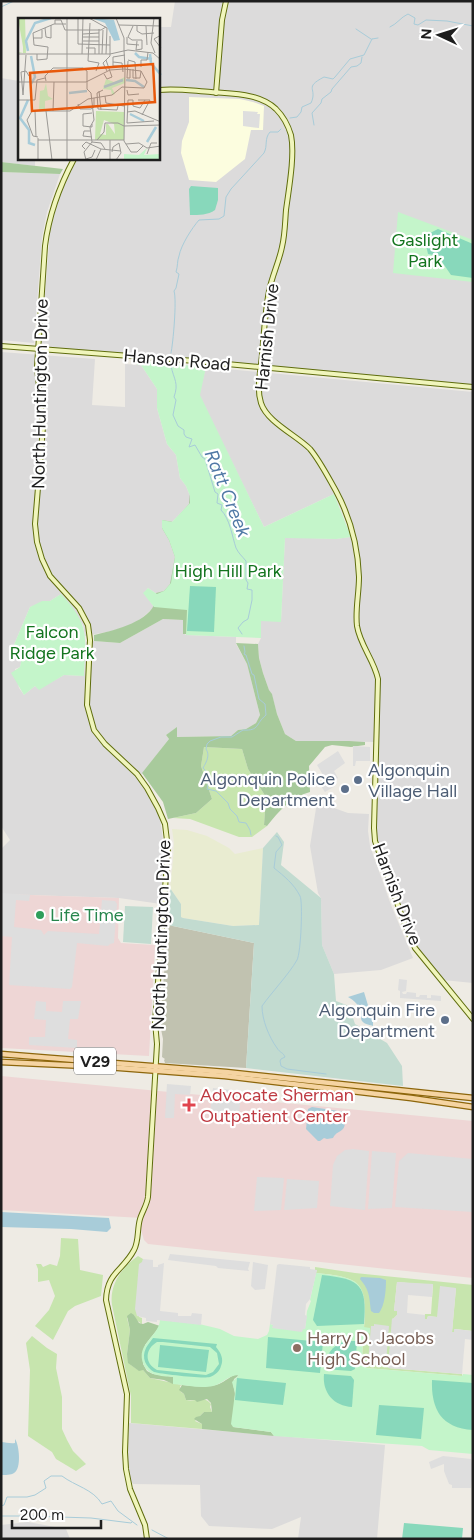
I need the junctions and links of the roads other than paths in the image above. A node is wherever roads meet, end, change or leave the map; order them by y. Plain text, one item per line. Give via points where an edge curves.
1 (226, 1) edge
2 (160, 90) edge
3 (216, 92) junction
4 (74, 160) edge
5 (1, 346) edge
6 (38, 348) junction
7 (261, 367) junction
8 (473, 387) edge
9 (473, 1019) edge
10 (1, 1054) edge
11 (1, 1062) edge
12 (156, 1068) junction
13 (473, 1098) edge
14 (473, 1107) edge
15 (147, 1539) edge

1 - 3 street
2 - 3 street
3 - 7 street, Harnish Drive via 265,101 282,116 291,136 282,247 269,291
4 - 6 street, North Huntington Drive via 56,196 47,231
5 - 6 street, Hanson Road
6 - 7 street, Hanson Road
6 - 12 street, North Huntington Drive via 37,372 43,427 35,524 37,542 50,576 79,608 88,625 87,705 94,730 148,788 164,824 168,849 155,1022
7 - 8 street, Hanson Road
7 - 9 street, Harnish Drive via 259,392 263,408 311,451 340,498 354,538 359,578 357,628 378,679 376,846 415,948
10 - 12 main road, V29
11 - 12 main road, V29
12 - 13 main road, V29
12 - 14 main road, V29
12 - 15 street, North Huntington Drive via 147,1202 139,1220 134,1251 111,1278 106,1300 127,1394 126,1469

